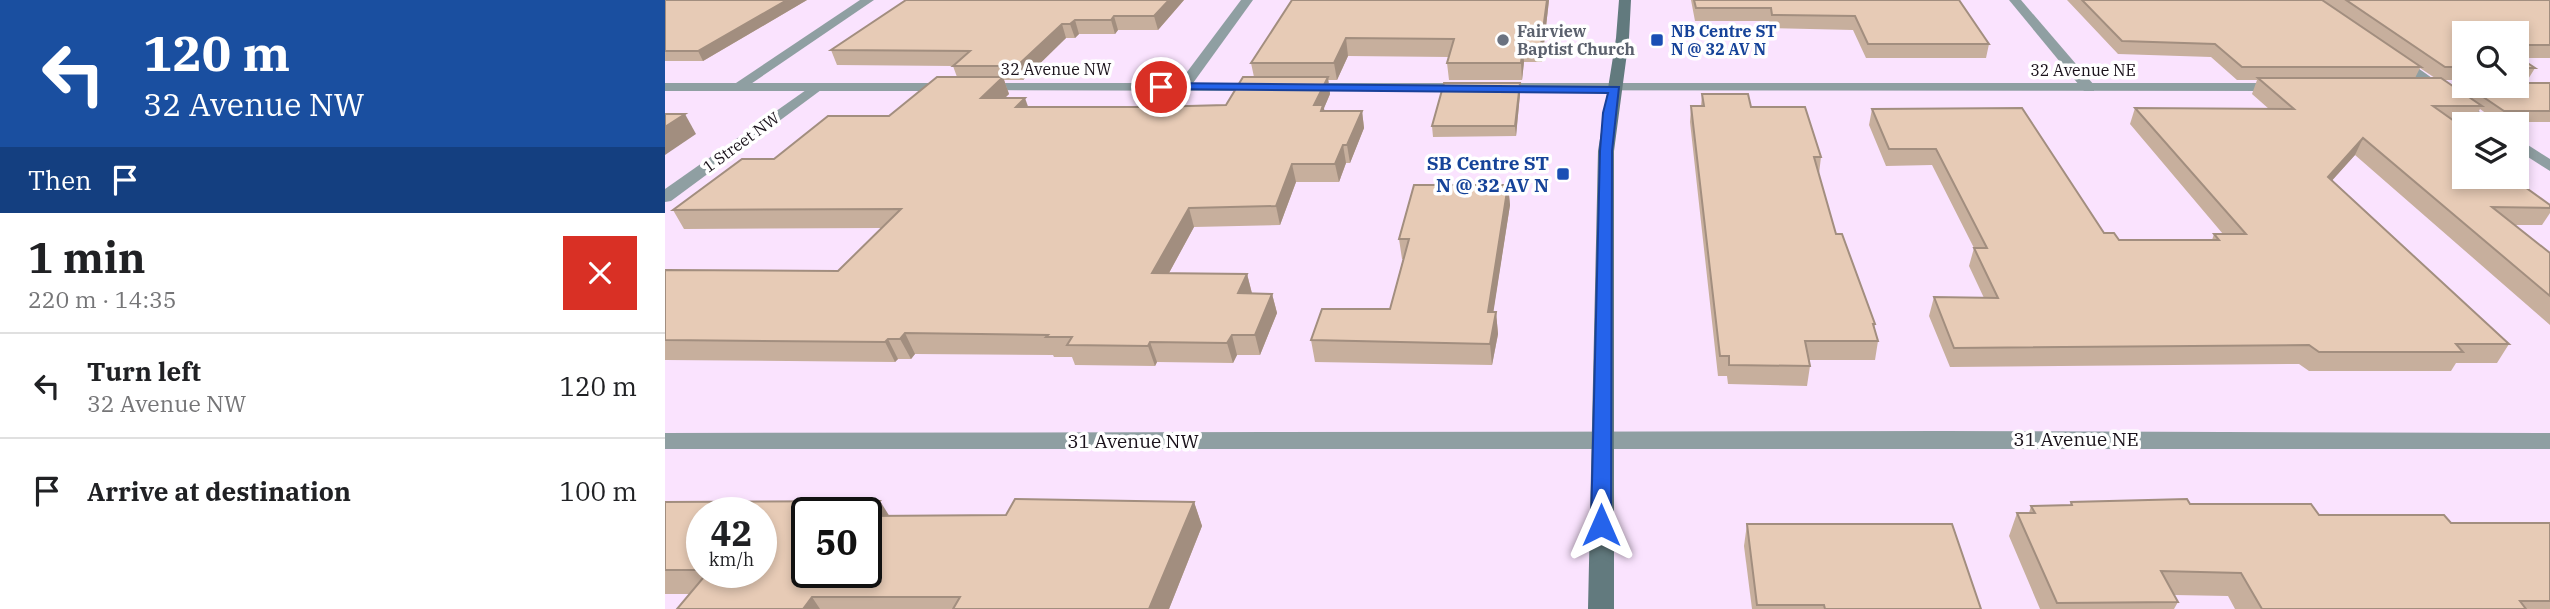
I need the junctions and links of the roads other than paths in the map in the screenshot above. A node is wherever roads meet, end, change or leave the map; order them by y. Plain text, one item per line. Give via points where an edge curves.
1 (868, 0) edge
2 (1247, 0) edge
3 (1625, 0) edge
4 (2015, 0) edge
5 (2383, 50) edge
6 (665, 87) edge
7 (737, 87) junction
8 (816, 87) junction
9 (1183, 87) junction
10 (2289, 87) edge
11 (2411, 87) edge
12 (2436, 87) junction
13 (2452, 87) edge
14 (2089, 88) junction
15 (1615, 89) junction
16 (2472, 112) edge
17 (2529, 151) edge
18 (2550, 166) edge
19 (665, 197) edge
20 (665, 441) edge
21 (1601, 441) junction
22 (2550, 441) edge
23 (1601, 609) edge

1 - 7 street
2 - 9 street
3 - 15 main road via 1625,32
4 - 14 street
5 - 12 street
6 - 7 street, 32 Avenue NW
7 - 8 street, 32 Avenue NW
8 - 9 street, 32 Avenue NW
8 - 19 street, 1 Street NW
9 - 15 street, 32 Avenue NW
10 - 14 street, 32 Avenue NE
11 - 12 street
12 - 13 street
12 - 16 street
14 - 15 street, 32 Avenue NE
15 - 21 main road via 1606,151
17 - 18 street
20 - 21 street, 31 Avenue NW
21 - 22 street, 31 Avenue NE
21 - 23 main road

